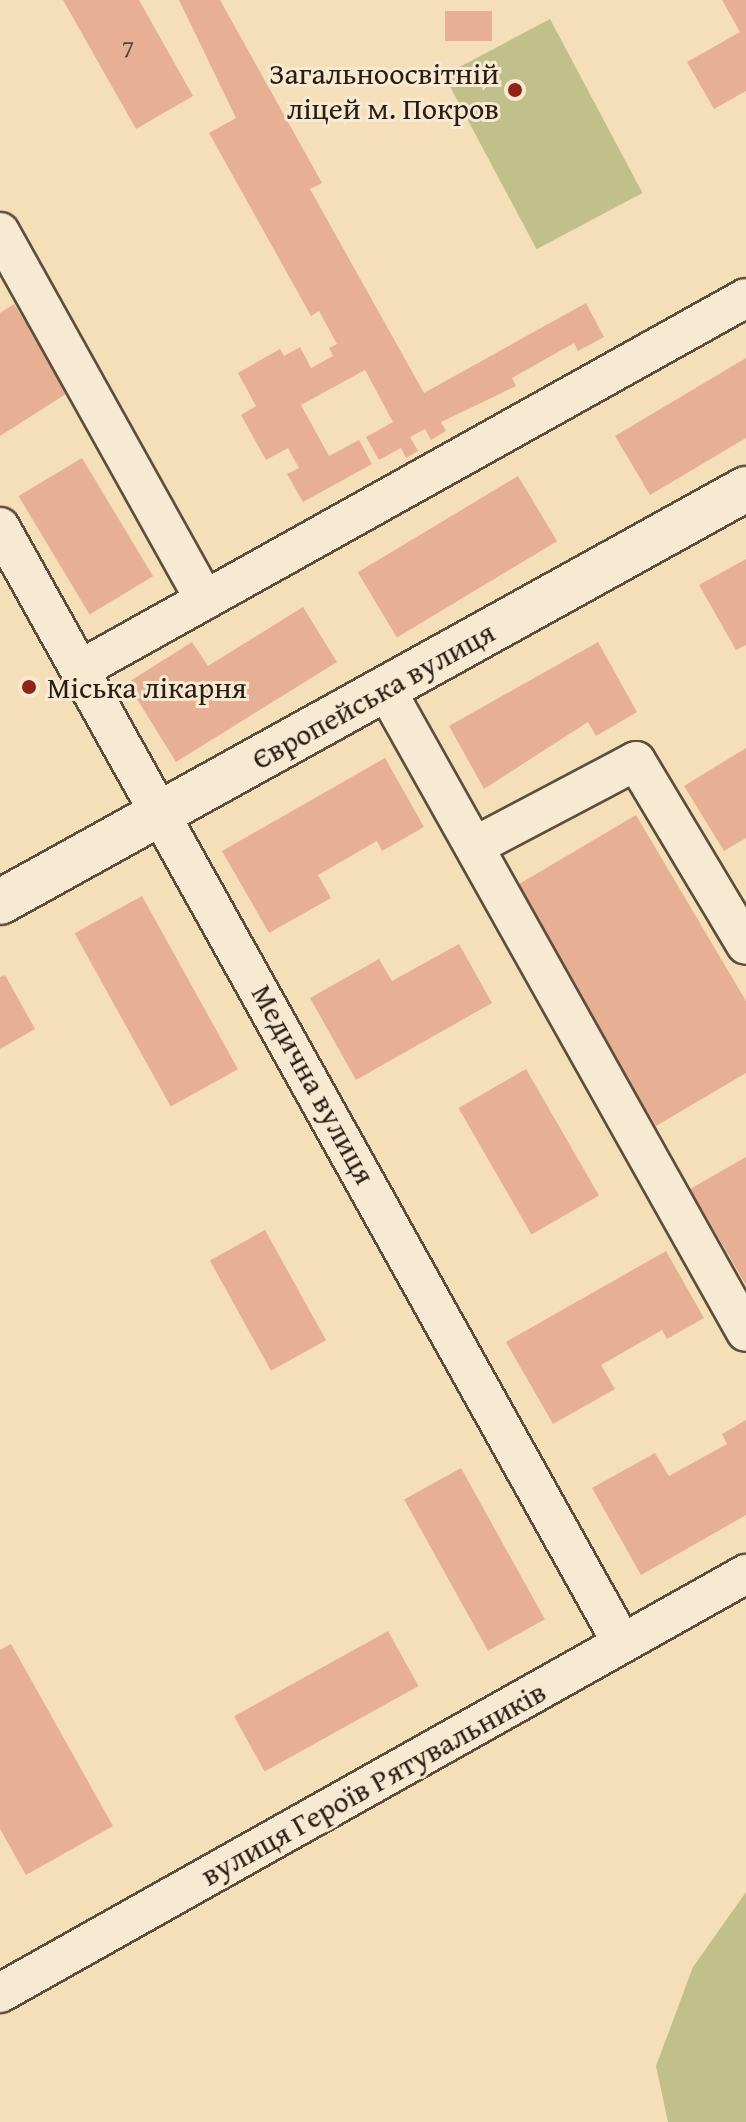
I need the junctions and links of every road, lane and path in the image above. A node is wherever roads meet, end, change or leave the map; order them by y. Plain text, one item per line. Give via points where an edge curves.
1 (0, 232) edge
2 (746, 298) edge
3 (746, 489) edge
4 (0, 527) edge
5 (205, 600) junction
6 (81, 669) junction
7 (385, 688) junction
8 (163, 811) junction
9 (475, 846) junction
10 (0, 902) edge
11 (746, 945) edge
12 (746, 1332) edge
13 (746, 1574) edge
14 (622, 1643) junction
15 (0, 1993) edge

1 - 5 street
2 - 5 street
3 - 7 street, Європейська вулиця
4 - 6 street, Медична вулиця
5 - 6 street
6 - 8 street, Медична вулиця
7 - 8 street, Європейська вулиця
7 - 9 street
8 - 10 street, Європейська вулиця
8 - 14 street, Медична вулиця
9 - 11 street via 636,761
9 - 12 street
13 - 14 street, вулиця Героїв Рятувальників
14 - 15 street, вулиця Героїв Рятувальників

